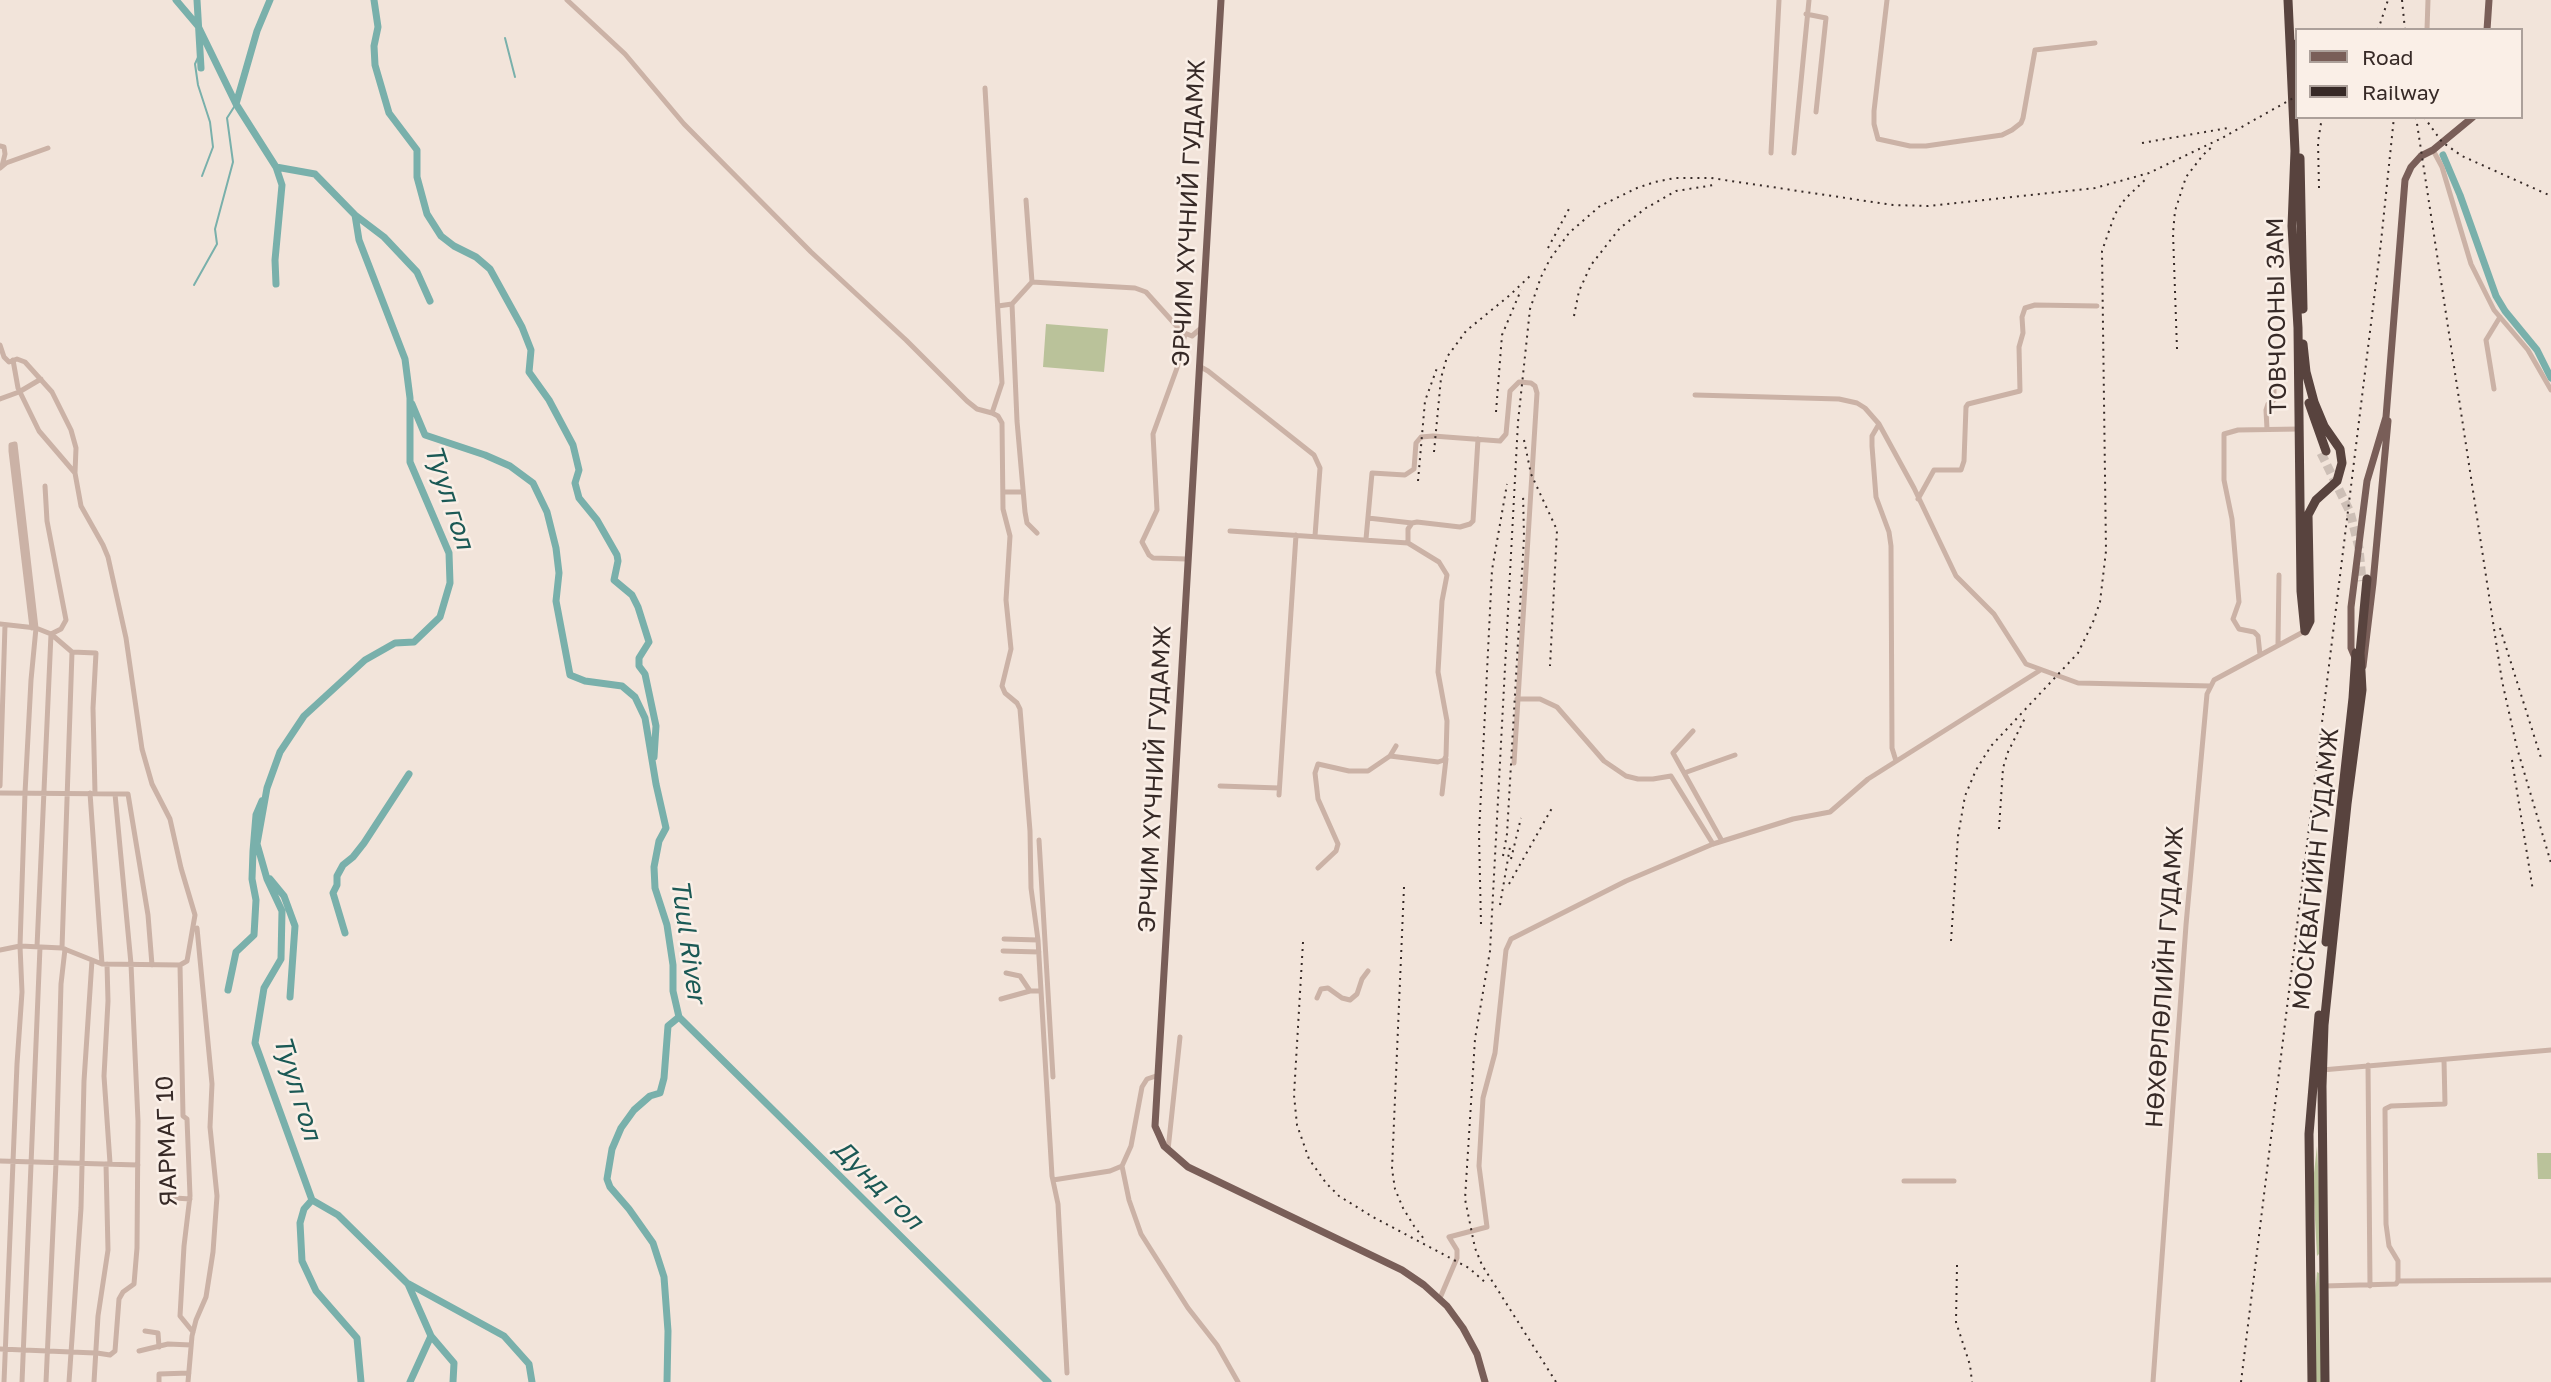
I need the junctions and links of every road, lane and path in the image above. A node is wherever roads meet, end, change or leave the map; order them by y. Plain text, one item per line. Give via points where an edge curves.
1 (567, 0) edge
2 (1221, 0) edge
3 (1779, 0) edge
4 (1809, 0) edge
5 (1887, 0) edge
6 (2289, 0) edge
7 (2428, 0) edge
8 (2489, 0) edge
9 (1806, 14) junction
10 (2427, 28) edge
11 (2487, 28) edge
12 (2095, 43) dead end
13 (2296, 59) edge
14 (985, 88) dead end
15 (1816, 112) dead end
16 (2299, 119) edge
17 (2471, 119) edge
18 (0, 146) edge
19 (48, 148) dead end
20 (2433, 150) junction
21 (1771, 153) dead end
22 (1794, 153) dead end
23 (1, 167) edge
24 (1026, 200) dead end
25 (1032, 282) junction
26 (1012, 304) junction
27 (998, 306) junction
28 (2097, 306) dead end
29 (2500, 317) junction
30 (1202, 327) junction
31 (1185, 334) junction
32 (0, 345) edge
33 (13, 360) junction
34 (1199, 366) junction
35 (2307, 377) junction
36 (41, 379) junction
37 (2274, 384) dead end
38 (2298, 384) junction
39 (2494, 389) dead end
40 (2551, 390) edge
41 (20, 391) junction
42 (1695, 395) dead end
43 (0, 399) edge
44 (992, 413) junction
45 (2386, 417) junction
46 (1880, 424) junction
47 (2267, 429) junction
48 (2299, 429) junction
49 (1478, 439) junction
50 (2372, 464) junction
51 (2385, 468) junction
52 (75, 473) junction
53 (2367, 481) junction
54 (2383, 484) junction
55 (45, 486) dead end
56 (1003, 492) junction
57 (1023, 492) junction
58 (1918, 499) junction
59 (1368, 518) junction
60 (1412, 523) junction
61 (1230, 530) dead end
62 (1037, 533) dead end
63 (23, 534) junction
64 (1296, 535) junction
65 (1315, 536) junction
66 (1366, 539) junction
67 (1408, 543) junction
68 (1187, 559) junction
69 (2279, 575) dead end
70 (2364, 580) tunnel mouth
71 (2, 625) edge
72 (34, 628) junction
73 (2305, 631) junction
74 (51, 635) junction
75 (2278, 644) junction
76 (72, 652) junction
77 (2260, 654) junction
78 (2359, 668) junction
79 (2039, 671) junction
80 (2211, 686) junction
81 (1517, 699) junction
82 (1693, 731) dead end
83 (1396, 746) dead end
84 (1735, 755) dead end
85 (1390, 756) junction
86 (1446, 756) junction
87 (1896, 761) junction
88 (1514, 763) dead end
89 (1684, 773) junction
90 (0, 786) edge
91 (1220, 786) dead end
92 (0, 793) edge
93 (25, 793) junction
94 (92, 793) junction
95 (66, 794) junction
96 (115, 794) junction
97 (1442, 794) dead end
98 (45, 795) junction
99 (1030, 840) junction
100 (1039, 840) dead end
101 (1722, 841) junction
102 (1713, 844) junction
103 (1040, 850) junction
104 (1318, 868) dead end
105 (1034, 906) junction
106 (195, 915) junction
107 (1044, 919) junction
108 (1004, 939) dead end
109 (1038, 940) junction
110 (20, 946) junction
111 (38, 947) junction
112 (64, 949) junction
113 (0, 950) edge
114 (1003, 951) dead end
115 (1039, 952) junction
116 (92, 960) junction
117 (105, 964) junction
118 (131, 964) junction
119 (152, 965) junction
120 (180, 965) junction
121 (1368, 971) dead end
122 (1006, 972) dead end
123 (1030, 991) junction
124 (1044, 991) junction
125 (1317, 998) dead end
126 (1001, 999) dead end
127 (1181, 1037) dead end
128 (2551, 1050) edge
129 (1045, 1059) junction
130 (2444, 1060) junction
131 (2368, 1065) junction
132 (1053, 1069) junction
133 (2319, 1070) junction
134 (1156, 1076) junction
135 (1053, 1077) dead end
136 (2309, 1134) junction
137 (2323, 1135) junction
138 (1168, 1150) junction
139 (0, 1161) edge
140 (13, 1162) junction
141 (31, 1162) junction
142 (56, 1163) junction
143 (82, 1163) junction
144 (108, 1164) junction
145 (138, 1165) junction
146 (1122, 1166) junction
147 (1053, 1180) junction
148 (1905, 1181) dead end
149 (1954, 1181) dead end
150 (170, 1188) dead end
151 (190, 1199) junction
152 (2310, 1258) junction
153 (2324, 1258) junction
154 (2311, 1272) junction
155 (2324, 1273) junction
156 (2551, 1280) edge
157 (2398, 1281) junction
158 (2324, 1286) junction
159 (2370, 1286) junction
160 (1440, 1298) junction
161 (145, 1331) dead end
162 (193, 1332) junction
163 (191, 1345) junction
164 (159, 1347) junction
165 (23, 1348) junction
166 (3, 1349) edge
167 (48, 1350) junction
168 (139, 1352) dead end
169 (71, 1353) junction
170 (96, 1353) junction
171 (189, 1373) junction
172 (1067, 1373) dead end
173 (4, 1382) edge
174 (22, 1382) edge
175 (46, 1382) edge
176 (69, 1382) edge
177 (94, 1382) edge
178 (159, 1382) edge
179 (188, 1382) edge
180 (1238, 1382) edge
181 (1485, 1382) edge
182 (2153, 1382) edge
183 (2312, 1382) edge
184 (2325, 1382) edge

1 - 44 street via 625,54 684,124 811,252 976,409
2 - 30 main road, ЭРЧИМ ХҮЧНИЙ ГУДАМЖ
3 - 21 street
4 - 9 street
5 - 12 street via 1874,124 1878,139 1910,146 2012,130 2023,118 2035,50
6 - 13 highway
6 - 38 highway, ТОВЧООНЫ ЗАМ
7 - 10 street
8 - 11 main road
9 - 15 street via 1826,18
9 - 22 street
14 - 27 street
16 - 35 highway, ТОВЧООНЫ ЗАМ
17 - 20 main road
18 - 23 street via 5,154
19 - 23 street
20 - 29 street via 2465,250
20 - 45 main road via 2415,162 2405,180
24 - 25 street
25 - 26 street
25 - 31 street via 1135,288 1146,292
26 - 27 street
26 - 57 street
27 - 44 street via 1002,383
28 - 58 street via 2025,308 2018,347 2020,391 1968,404 1961,470 1934,470
29 - 39 street via 2486,340
29 - 40 street via 2528,350
30 - 31 street via 1194,335
30 - 34 main road, ЭРЧИМ ХҮЧНИЙ ГУДАМЖ
31 - 68 street via 1153,434 1157,510 1142,542 1153,558
32 - 33 street via 4,357
33 - 36 street via 25,362
33 - 41 street
34 - 65 street via 1314,455 1320,468
34 - 68 main road, ЭРЧИМ ХҮЧНИЙ ГУДАМЖ
35 - 38 highway via 2312,418 2323,452
35 - 73 highway, ТОВЧООНЫ ЗАМ via 2342,463 2337,481 2316,500 2308,515 2310,621
36 - 41 street
36 - 52 street via 71,430
37 - 47 street via 2274,400 2266,410
38 - 48 highway, ТОВЧООНЫ ЗАМ
41 - 43 street
41 - 52 street via 39,431
42 - 46 street via 1839,400 1866,408
44 - 56 street via 1002,423
45 - 50 main road
45 - 51 main road
46 - 58 street
46 - 87 street via 1872,446 1877,502 1891,546 1892,747
47 - 48 street
47 - 77 street via 2226,432 2223,446 2239,602 2233,619 2239,629 2258,636
48 - 73 highway, ТОВЧООНЫ ЗАМ
49 - 59 street via 1421,437 1416,443 1414,469 1405,475 1372,473
49 - 60 street via 1473,521 1460,527
49 - 81 street via 1500,441 1506,434 1510,391 1519,382 1535,386
50 - 51 main road via 2377,472
50 - 53 main road
51 - 54 main road
52 - 106 street via 81,506 108,557 126,638 142,749 152,784 170,819
53 - 54 main road via 2375,476
53 - 78 main road via 2351,607 2351,648
54 - 78 main road
55 - 74 street via 47,522 66,620
56 - 57 street
56 - 99 street via 1010,536 1006,600 1011,649 1002,686 1020,709
57 - 62 street via 1027,523
58 - 79 street via 1956,576 1994,614 2021,658
59 - 60 street
59 - 66 street
60 - 67 street
61 - 64 street
63 - 63 street via 12,444 15,444
63 - 72 street
64 - 65 street
64 - 91 street via 1279,791
65 - 66 street
66 - 67 street
67 - 86 street via 1439,562 1447,575 1438,672 1447,721
68 - 134 main road, ЭРЧИМ ХҮЧНИЙ ГУДАМЖ
69 - 75 street
70 - 78 highway, МОСКВАГИЙН ГУДАМЖ
71 - 72 street
71 - 90 street
72 - 74 street
72 - 93 street
73 - 75 street
74 - 76 street
74 - 98 street
75 - 77 street
76 - 94 street via 96,653
76 - 95 street
77 - 80 street
78 - 133 highway, МОСКВАГИЙН ГУДАМЖ
79 - 80 street via 2078,683
79 - 87 street
80 - 182 street, НӨХӨРЛӨЛИЙН ГУДАМЖ via 2202,734 2189,888
81 - 88 street
81 - 102 street via 1540,699 1557,707 1604,761 1626,776 1671,776
82 - 89 street via 1673,753
83 - 85 street
84 - 89 street
85 - 86 street via 1438,762
85 - 104 street via 1368,771 1318,764 1318,799 1338,844
86 - 97 street
87 - 101 street via 1830,812
89 - 101 street
92 - 93 street
93 - 98 street
93 - 110 street
94 - 95 street
94 - 96 street
94 - 117 street
95 - 98 street
95 - 112 street
96 - 118 street
96 - 119 street via 128,794
98 - 111 street
99 - 103 street
99 - 105 street
100 - 103 street
101 - 102 street
102 - 160 street via 1626,881 1508,943 1495,1053 1483,1098 1479,1166 1487,1227 1450,1237 1457,1258
103 - 107 street
105 - 107 street
105 - 109 street
106 - 120 street via 187,961
106 - 162 street via 212,1084 210,1127 217,1196 206,1297
107 - 124 street
108 - 109 street
109 - 115 street
110 - 111 street
110 - 113 street
110 - 140 street
111 - 112 street
111 - 141 street
112 - 116 street
112 - 142 street
114 - 115 street
115 - 124 street
116 - 117 street
116 - 143 street
117 - 118 street
117 - 144 street
118 - 119 street
118 - 145 street
119 - 120 street
120 - 151 street, ЯАРМАГ 10
121 - 125 street via 1350,1000 1328,988 1321,989
122 - 123 street via 1020,976
123 - 124 street
123 - 126 street
124 - 129 street
124 - 132 street
127 - 138 street
128 - 130 street
129 - 132 street
129 - 147 street
130 - 131 street
130 - 157 street via 2445,1104 2385,1110 2386,1224 2389,1246 2398,1261
131 - 133 street
131 - 159 street
132 - 135 street
133 - 136 highway
133 - 137 highway
134 - 138 main road, ЭРЧИМ ХҮЧНИЙ ГУДАМЖ via 1155,1126
134 - 146 street via 1142,1087 1131,1146
136 - 137 highway
136 - 152 highway
137 - 153 highway
138 - 160 main road via 1197,1172 1402,1270
139 - 140 street
140 - 141 street
140 - 166 street
141 - 142 street
141 - 165 street
142 - 143 street
142 - 167 street
143 - 144 street
143 - 169 street
144 - 145 street
144 - 170 street via 108,1250
145 - 170 street via 134,1284 119,1299 115,1351
146 - 147 street
146 - 180 street via 1141,1234
147 - 172 street
148 - 149 street
150 - 151 street via 175,1198
151 - 162 street, ЯАРМАГ 10 via 180,1316
152 - 153 highway
152 - 154 highway
153 - 155 highway
154 - 155 highway
154 - 183 highway
155 - 158 highway
156 - 157 street
157 - 159 street
158 - 159 street
158 - 184 highway
160 - 181 main road via 1467,1334
161 - 164 street via 158,1333
162 - 163 street
163 - 164 street
163 - 171 street
164 - 168 street
165 - 166 street
165 - 167 street
165 - 174 street
166 - 173 street
167 - 169 street
167 - 175 street
169 - 170 street
169 - 176 street
170 - 177 street
171 - 178 street via 159,1374
171 - 179 street

